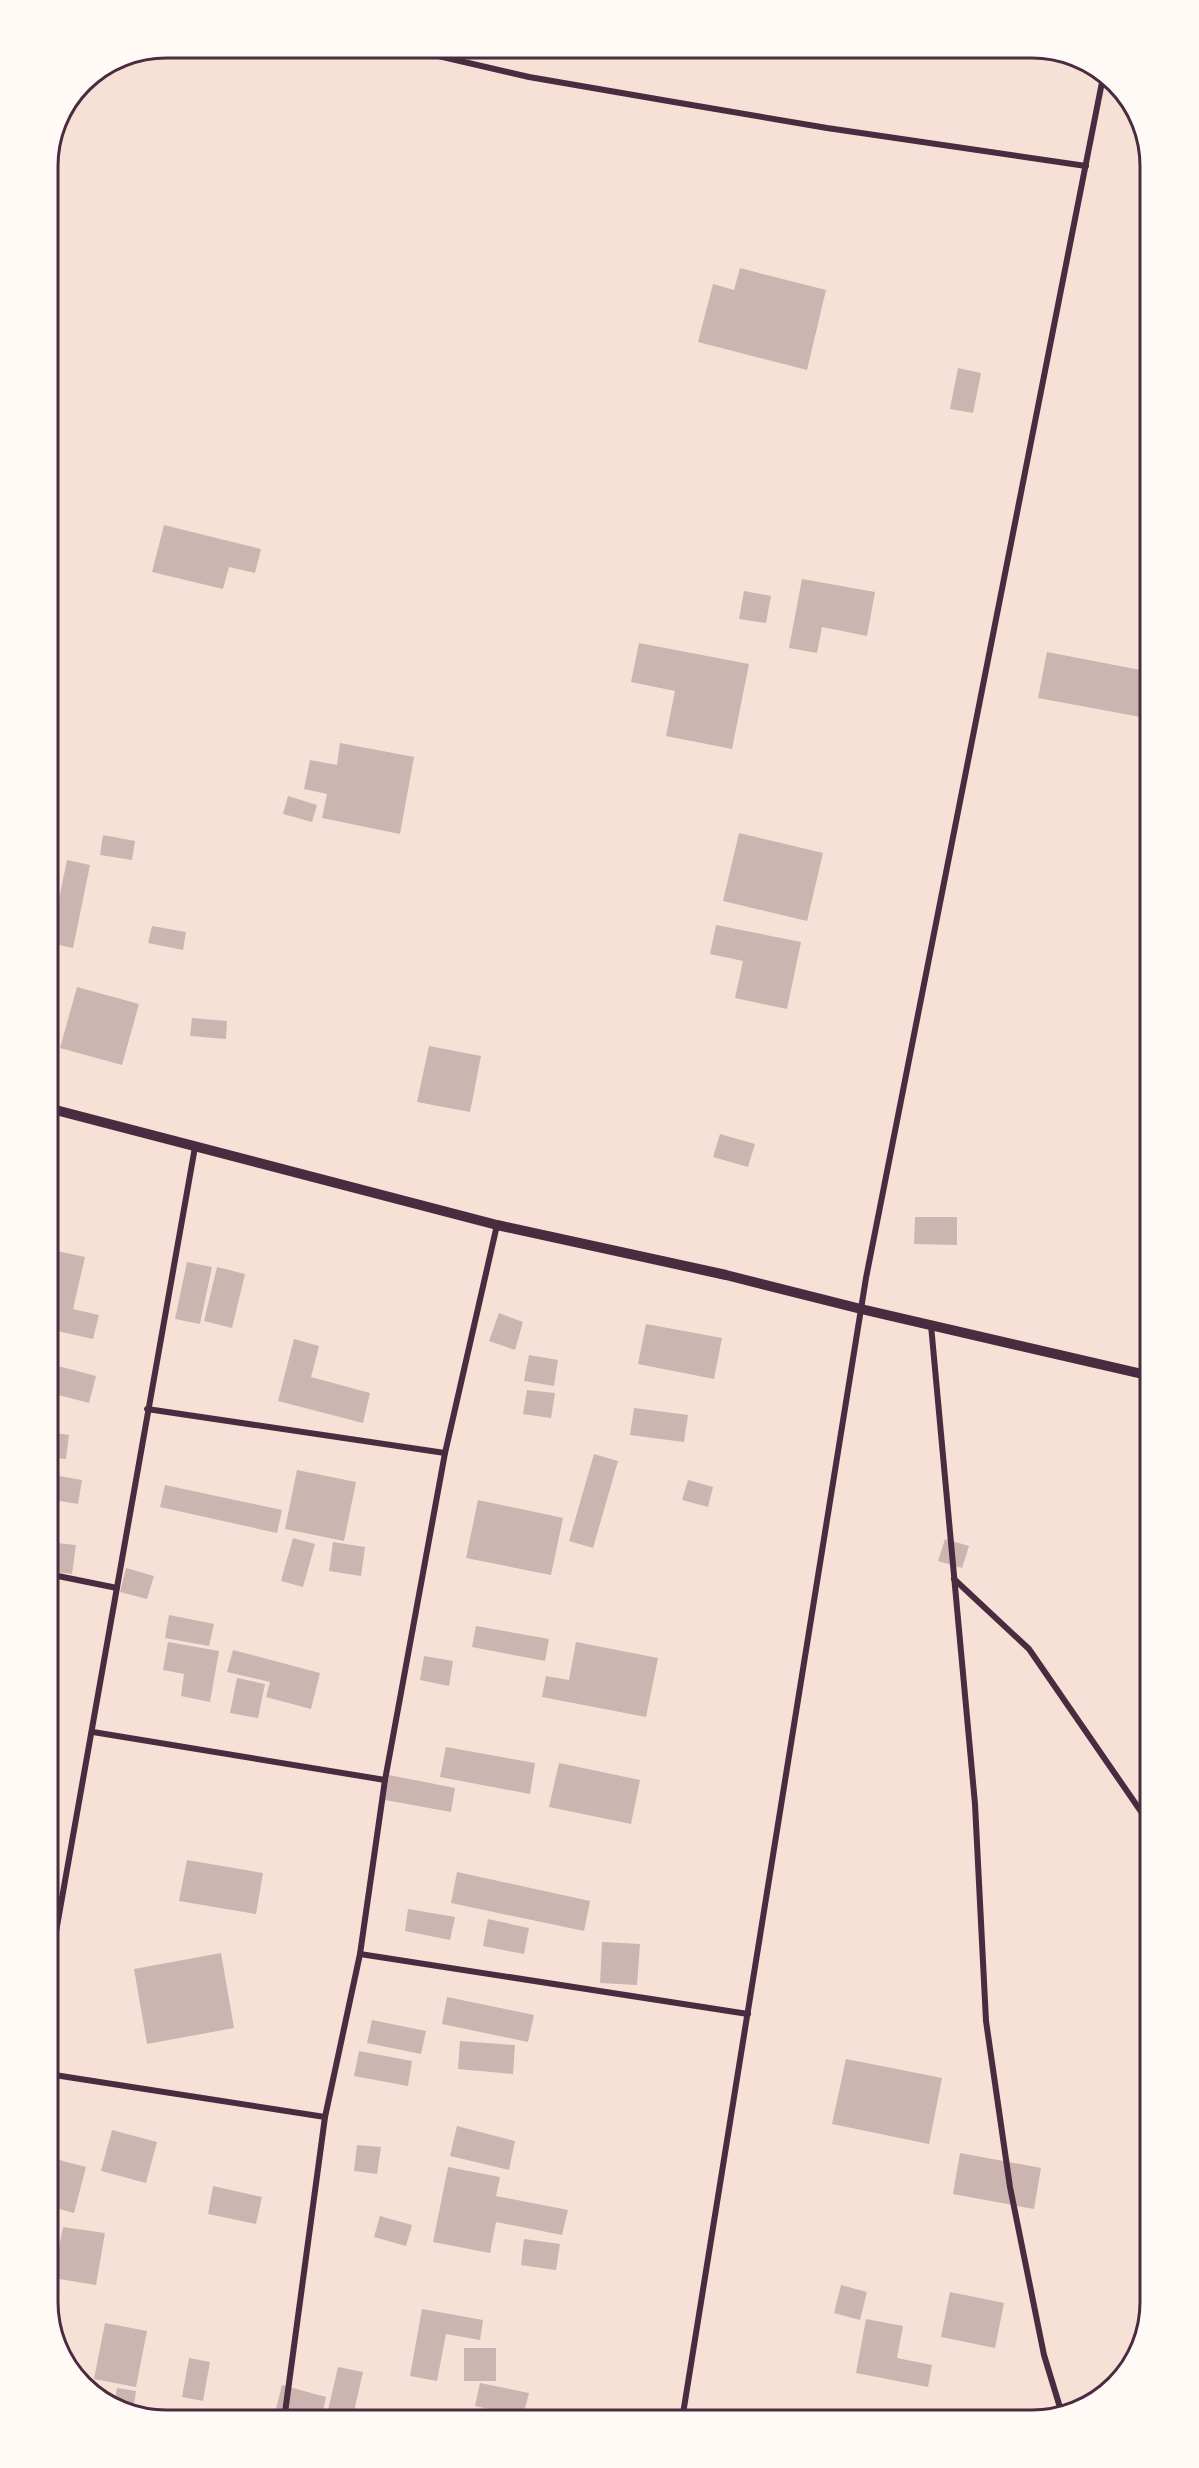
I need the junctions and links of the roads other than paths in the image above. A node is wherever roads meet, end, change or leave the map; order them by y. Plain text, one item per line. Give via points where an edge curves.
1 (451, 59) edge
2 (1102, 84) edge
3 (1086, 166) junction
4 (59, 1111) edge
5 (195, 1147) junction
6 (497, 1224) junction
7 (861, 1309) junction
8 (931, 1325) junction
9 (1140, 1373) edge
10 (147, 1409) junction
11 (445, 1453) junction
12 (58, 1576) edge
13 (954, 1578) junction
14 (117, 1588) junction
15 (93, 1732) junction
16 (385, 1780) junction
17 (1140, 1810) edge
18 (58, 1922) edge
19 (360, 1954) junction
20 (748, 2014) junction
21 (58, 2076) edge
22 (325, 2117) junction
23 (1059, 2406) edge
24 (285, 2409) edge
25 (684, 2410) edge

1 - 3 street via 528,77 827,128
2 - 3 street
3 - 7 street
4 - 5 street
5 - 6 street
5 - 10 street
6 - 7 street
6 - 11 street
7 - 8 street
7 - 20 street
8 - 9 street
8 - 13 street
10 - 11 street
10 - 14 street
11 - 16 street
12 - 14 street
13 - 17 street via 1029,1649
13 - 23 street via 975,1804 986,2021 1010,2187 1044,2355
14 - 15 street
15 - 16 street
15 - 18 street
16 - 19 street
19 - 20 street
19 - 22 street
20 - 25 street
21 - 22 street
22 - 24 street

